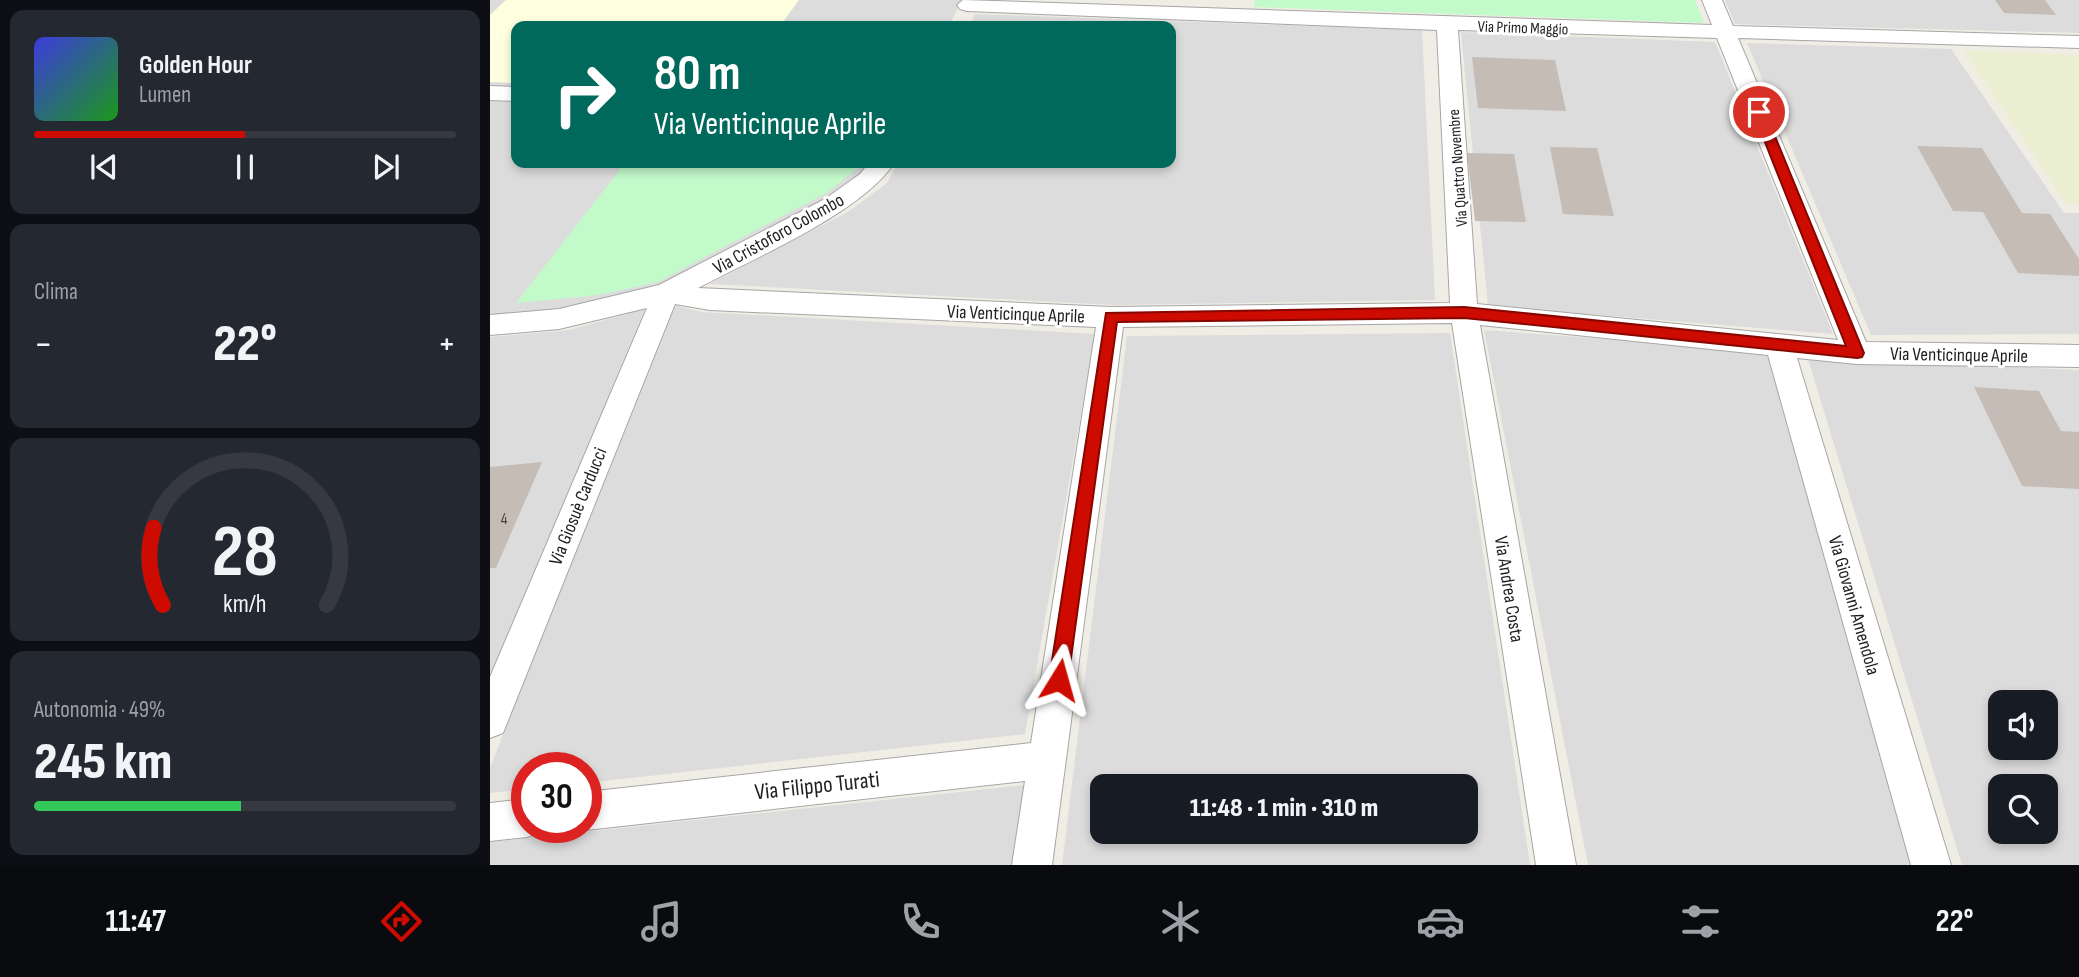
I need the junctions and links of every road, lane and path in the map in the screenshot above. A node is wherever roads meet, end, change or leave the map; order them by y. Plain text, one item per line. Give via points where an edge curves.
1 (1712, 0) edge
2 (968, 2) edge
3 (958, 21) edge
4 (1447, 24) junction
5 (1727, 33) junction
6 (2079, 42) edge
7 (490, 93) edge
8 (511, 94) edge
9 (878, 168) edge
10 (666, 293) junction
11 (1464, 313) junction
12 (1111, 317) junction
13 (490, 324) edge
14 (1779, 344) junction
15 (1857, 353) junction
16 (2079, 356) edge
17 (490, 720) edge
18 (1047, 760) junction
19 (602, 809) edge
20 (511, 820) edge
21 (490, 822) edge
22 (1032, 865) edge
23 (1556, 865) edge
24 (1931, 865) edge

1 - 5 street
2 - 3 street
2 - 4 street, Via Primo Maggio
4 - 5 street, Via Primo Maggio
4 - 11 street, Via Quattro Novembre
5 - 6 street, Via Primo Maggio
5 - 15 street
7 - 8 street
9 - 10 street, Via Cristoforo Colombo via 834,205
10 - 12 street, Via Venticinque Aprile via 710,300
10 - 13 street via 559,319
10 - 17 street, Via Giosuè Carducci
11 - 12 street, Via Venticinque Aprile
11 - 14 street, Via Venticinque Aprile
11 - 23 street, Via Andrea Costa
12 - 18 street
14 - 15 street, Via Venticinque Aprile
14 - 24 street, Via Giovanni Amendola
15 - 16 street, Via Venticinque Aprile
18 - 19 street, Via Filippo Turati
18 - 22 street
20 - 21 street

